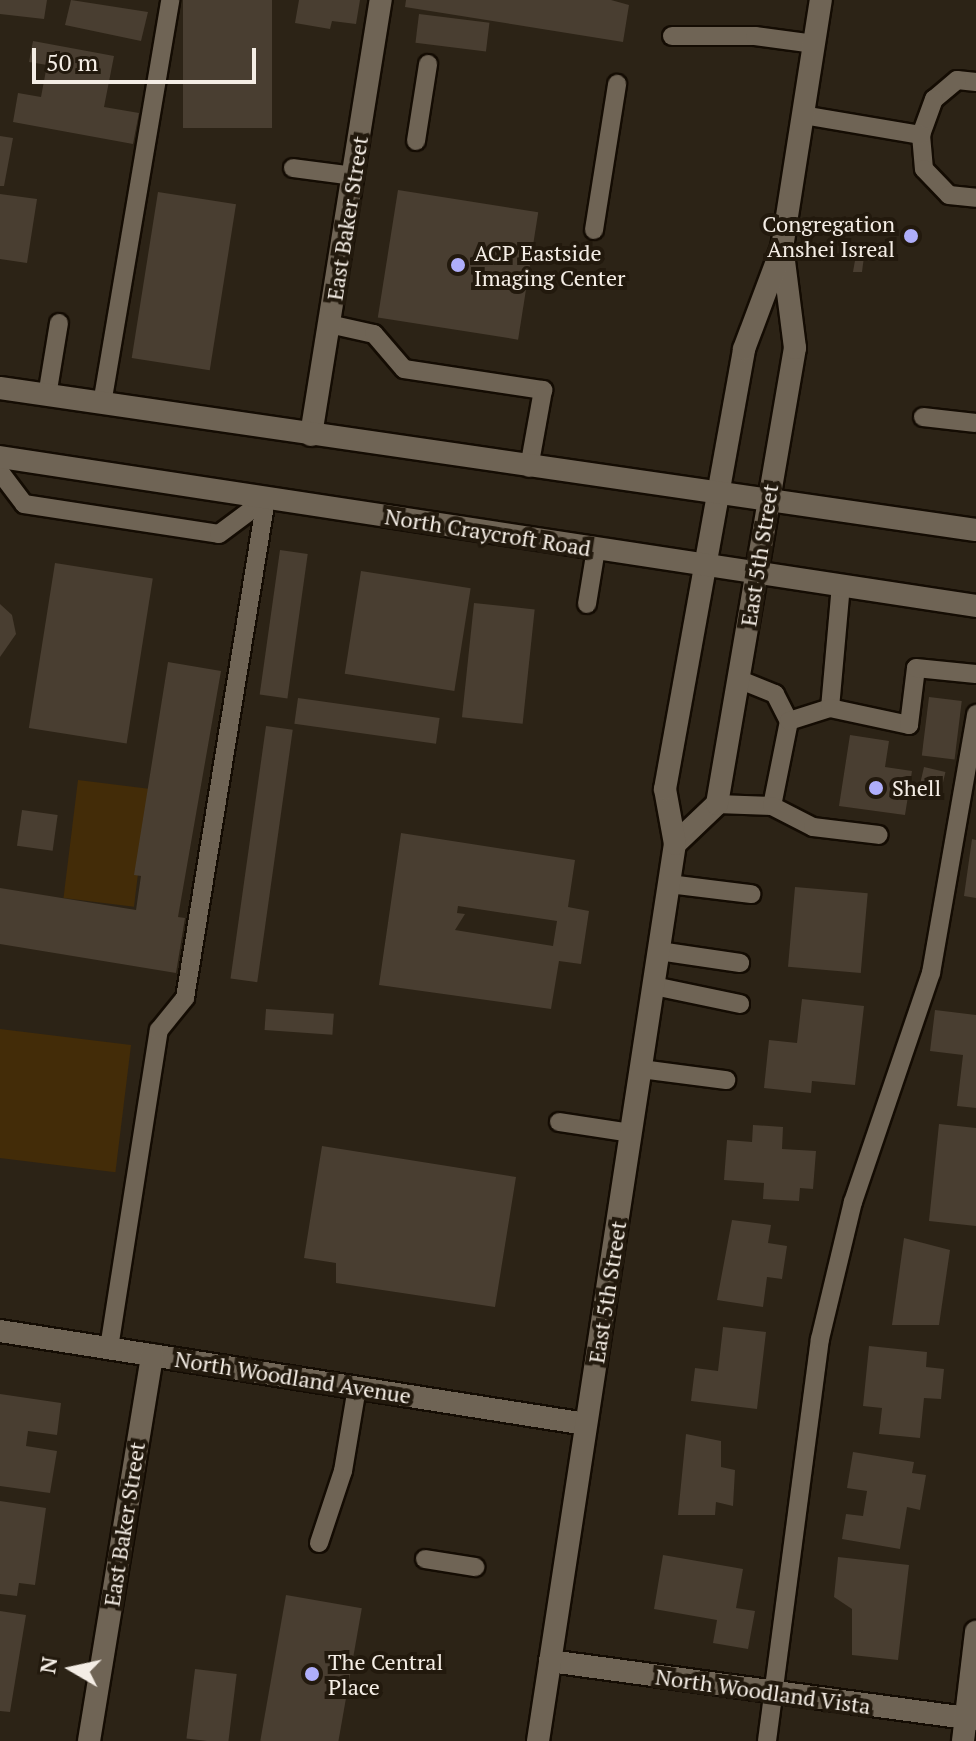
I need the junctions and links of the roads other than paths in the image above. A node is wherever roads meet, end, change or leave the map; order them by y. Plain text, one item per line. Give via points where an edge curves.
1 (170, 0) edge
2 (381, 0) edge
3 (821, 0) edge
4 (672, 36) dead end
5 (814, 44) junction
6 (428, 64) dead end
7 (976, 82) edge
8 (617, 84) dead end
9 (803, 115) junction
10 (921, 135) junction
11 (416, 141) dead end
12 (293, 168) dead end
13 (354, 176) junction
14 (976, 198) edge
15 (594, 230) dead end
16 (782, 248) junction
17 (59, 323) dead end
18 (329, 324) junction
19 (0, 388) edge
20 (47, 396) junction
21 (102, 404) junction
22 (923, 417) dead end
23 (976, 423) edge
24 (311, 435) junction
25 (0, 457) edge
26 (529, 468) junction
27 (0, 472) edge
28 (718, 493) junction
29 (266, 499) junction
30 (768, 499) junction
31 (976, 530) edge
32 (596, 549) junction
33 (705, 565) junction
34 (756, 572) junction
35 (841, 585) junction
36 (587, 604) dead end
37 (976, 606) edge
38 (976, 674) edge
39 (738, 679) junction
40 (830, 708) junction
41 (976, 714) edge
42 (789, 721) junction
43 (717, 804) junction
44 (772, 806) junction
45 (879, 835) dead end
46 (675, 844) junction
47 (669, 884) junction
48 (751, 894) dead end
49 (659, 951) junction
50 (740, 963) dead end
51 (654, 986) junction
52 (740, 1004) dead end
53 (641, 1069) junction
54 (726, 1080) dead end
55 (559, 1122) dead end
56 (631, 1133) junction
57 (0, 1331) edge
58 (109, 1348) junction
59 (152, 1355) junction
60 (357, 1387) junction
61 (586, 1424) junction
62 (319, 1543) dead end
63 (425, 1559) dead end
64 (475, 1567) dead end
65 (976, 1632) edge
66 (550, 1661) junction
67 (774, 1693) junction
68 (971, 1719) edge
69 (89, 1741) edge
70 (538, 1741) edge
71 (767, 1741) edge
72 (963, 1741) edge

1 - 21 lane
2 - 13 street, East Baker Street
3 - 5 street, East 5th Street
4 - 5 lane via 755,36
5 - 9 street, East 5th Street
6 - 11 lane
7 - 10 lane via 957,80 934,99
8 - 15 lane
9 - 10 lane
9 - 16 street, East 5th Street
10 - 14 lane via 924,169 949,195
12 - 13 lane
13 - 18 street, East Baker Street
16 - 28 street, East 5th Street via 744,349
16 - 30 street, East 5th Street via 795,348
17 - 20 lane
18 - 24 street, East Baker Street
18 - 26 lane via 374,334 404,369 543,390
19 - 20 street
20 - 21 street
21 - 24 street
22 - 23 lane
24 - 26 street
25 - 29 street, North Craycroft Road
26 - 28 street
27 - 29 lane via 24,504 219,534
28 - 30 street
28 - 33 street, East 5th Street
29 - 32 street, North Craycroft Road
29 - 58 lane via 185,998 159,1030
30 - 31 street
30 - 34 street, East 5th Street
32 - 33 street, North Craycroft Road
32 - 36 lane
33 - 34 street, North Craycroft Road
33 - 46 street, East 5th Street via 665,789
34 - 35 street, North Craycroft Road
34 - 39 street, East 5th Street
35 - 37 street, North Craycroft Road
35 - 40 lane
38 - 40 lane via 916,668 909,725
39 - 42 lane via 775,694
39 - 43 street, East 5th Street
40 - 42 lane
41 - 67 lane via 931,973 853,1202 823,1324 800,1465
42 - 44 lane
43 - 44 lane
43 - 46 street
44 - 45 lane via 813,827
46 - 47 street, East 5th Street
47 - 48 lane
47 - 49 street, East 5th Street
49 - 50 lane
49 - 51 street, East 5th Street
51 - 52 lane
51 - 53 street, East 5th Street
53 - 54 lane
53 - 56 street, East 5th Street
55 - 56 lane
56 - 61 street, East 5th Street
57 - 58 street, North Woodland Avenue
58 - 59 street, North Woodland Avenue
59 - 60 street, North Woodland Avenue
59 - 69 street, East Baker Street
60 - 61 street, North Woodland Avenue
60 - 62 lane via 343,1471
61 - 66 street, East 5th Street
63 - 64 lane
65 - 68 street
66 - 67 street, North Woodland Vista
66 - 70 street, East 5th Street
67 - 68 street, North Woodland Vista
67 - 71 lane
68 - 72 street

